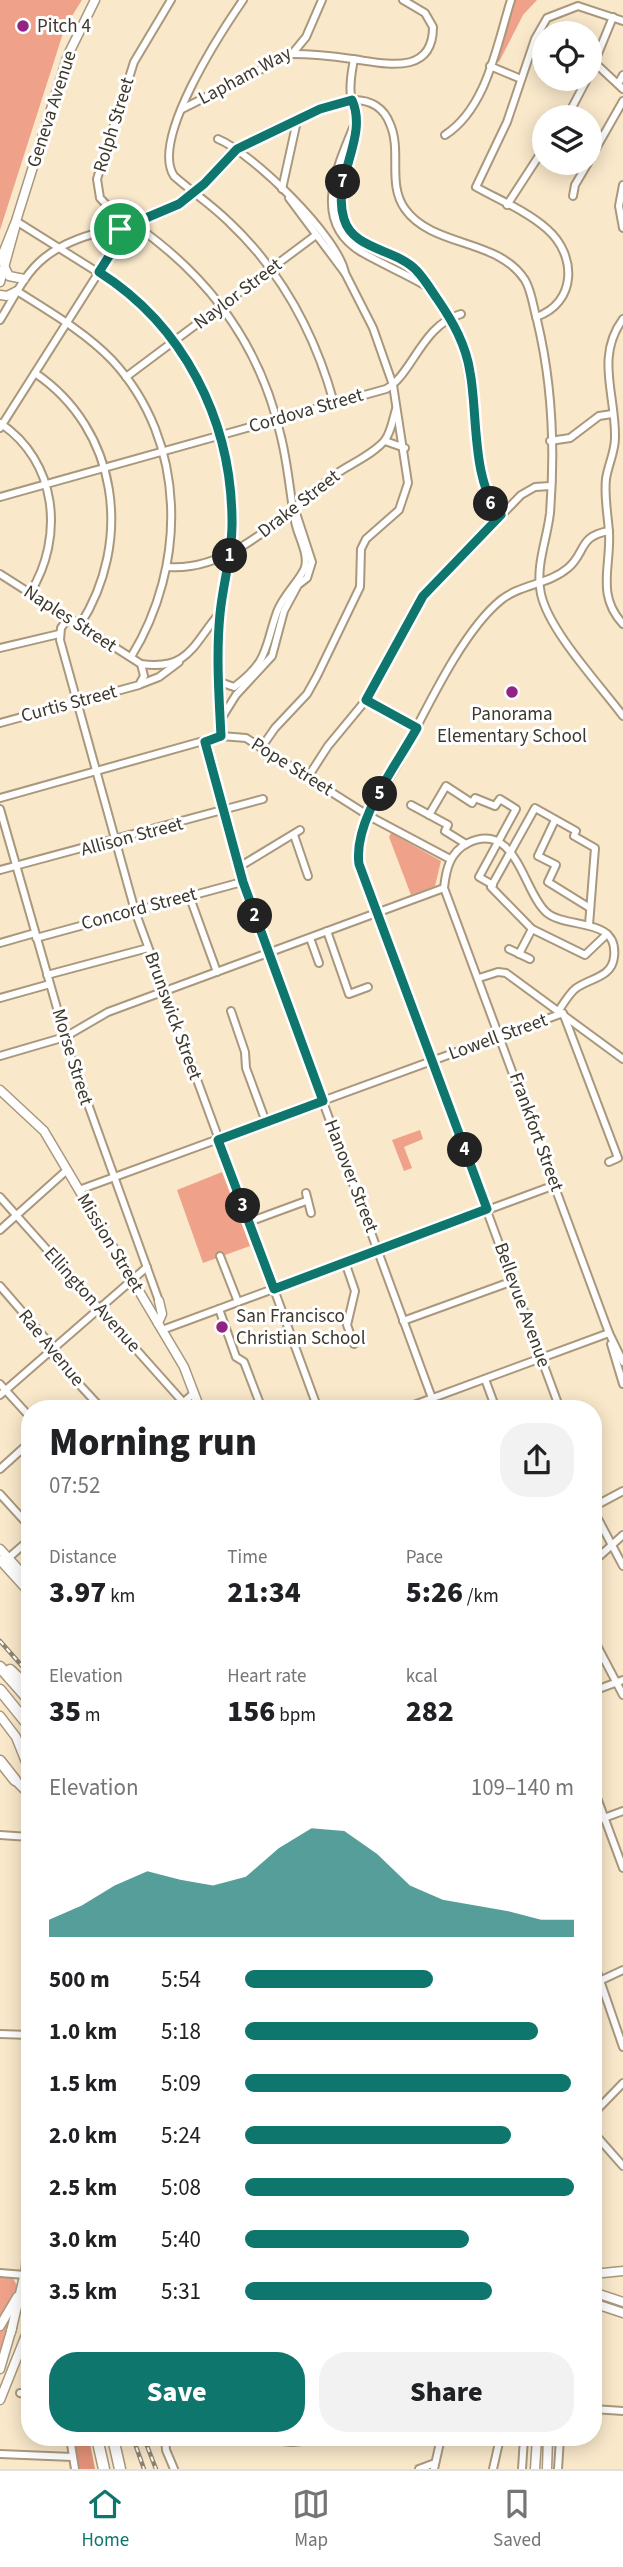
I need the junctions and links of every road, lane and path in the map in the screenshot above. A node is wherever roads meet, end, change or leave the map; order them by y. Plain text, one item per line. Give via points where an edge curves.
1 (95, 0) edge
2 (171, 0) edge
3 (243, 0) edge
4 (322, 0) edge
5 (403, 0) edge
6 (511, 0) edge
7 (613, 17) junction
8 (623, 21) edge
9 (602, 43) edge
10 (292, 54) junction
11 (354, 59) junction
12 (490, 66) junction
13 (602, 70) edge
14 (623, 75) edge
15 (520, 79) junction
16 (620, 87) edge
17 (352, 100) junction
18 (623, 102) edge
19 (182, 109) junction
20 (357, 112) junction
21 (297, 121) junction
22 (444, 135) dead end
23 (602, 138) edge
24 (218, 139) dead end
25 (237, 149) junction
26 (532, 166) edge
27 (581, 175) edge
28 (623, 185) edge
29 (282, 189) junction
30 (195, 192) junction
31 (573, 196) dead end
32 (289, 198) junction
33 (507, 205) junction
34 (16, 221) junction
35 (135, 225) junction
36 (623, 228) edge
37 (120, 229) junction
38 (316, 235) junction
39 (59, 247) junction
40 (2, 264) edge
41 (271, 269) junction
42 (99, 272) junction
43 (345, 273) junction
44 (24, 279) junction
45 (0, 282) edge
46 (429, 288) junction
47 (17, 291) junction
48 (0, 295) edge
49 (222, 306) junction
50 (461, 314) dead end
51 (449, 317) junction
52 (536, 317) junction
53 (623, 319) edge
54 (0, 320) edge
55 (67, 323) junction
56 (174, 341) junction
57 (34, 373) junction
58 (126, 377) junction
59 (393, 385) junction
60 (334, 403) junction
61 (396, 407) junction
62 (612, 414) junction
63 (277, 419) junction
64 (1, 425) edge
65 (219, 436) junction
66 (385, 441) junction
67 (550, 441) junction
68 (405, 448) junction
69 (162, 451) junction
70 (104, 468) junction
71 (45, 484) junction
72 (550, 486) junction
73 (0, 497) edge
74 (295, 508) junction
75 (501, 515) junction
76 (609, 531) junction
77 (231, 551) junction
78 (168, 567) junction
79 (0, 574) edge
80 (540, 583) junction
81 (30, 593) junction
82 (220, 612) junction
83 (69, 617) junction
84 (623, 624) edge
85 (80, 625) junction
86 (59, 634) junction
87 (0, 648) edge
88 (131, 657) junction
89 (180, 661) junction
90 (141, 664) junction
91 (220, 682) junction
92 (139, 685) junction
93 (366, 700) junction
94 (78, 702) junction
95 (623, 716) edge
96 (220, 720) junction
97 (0, 723) edge
98 (417, 728) junction
99 (221, 736) junction
100 (205, 742) junction
101 (261, 748) junction
102 (97, 772) junction
103 (309, 777) junction
104 (0, 798) edge
105 (263, 799) dead end
106 (411, 805) dead end
107 (0, 809) edge
108 (223, 812) junction
109 (429, 815) junction
110 (369, 816) junction
111 (555, 820) junction
112 (300, 830) dead end
113 (294, 835) junction
114 (116, 841) junction
115 (499, 842) junction
116 (466, 844) junction
117 (511, 854) junction
118 (450, 859) junction
119 (16, 866) junction
120 (239, 867) junction
121 (0, 870) edge
122 (307, 876) dead end
123 (243, 882) junction
124 (493, 885) junction
125 (444, 888) junction
126 (189, 895) junction
127 (590, 908) junction
128 (135, 911) junction
129 (377, 913) junction
130 (589, 925) junction
131 (533, 929) junction
132 (327, 931) junction
133 (607, 934) junction
134 (36, 935) junction
135 (310, 938) junction
136 (0, 943) edge
137 (148, 948) junction
138 (509, 949) dead end
139 (269, 953) junction
140 (519, 954) junction
141 (530, 959) dead end
142 (319, 963) dead end
143 (217, 972) junction
144 (47, 975) junction
145 (479, 978) junction
146 (50, 984) junction
147 (369, 988) dead end
148 (164, 991) junction
149 (0, 998) edge
150 (231, 1011) dead end
151 (561, 1011) junction
152 (500, 1036) junction
153 (65, 1037) junction
154 (0, 1056) edge
155 (623, 1059) edge
156 (432, 1061) junction
157 (0, 1090) edge
158 (323, 1101) junction
159 (266, 1122) junction
160 (218, 1140) junction
161 (609, 1162) dead end
162 (67, 1170) junction
163 (113, 1179) junction
164 (555, 1185) junction
165 (79, 1191) junction
166 (0, 1197) edge
167 (487, 1209) junction
168 (311, 1213) dead end
169 (16, 1215) junction
170 (249, 1222) junction
171 (0, 1230) edge
172 (379, 1250) junction
173 (220, 1256) dead end
174 (345, 1262) junction
175 (147, 1267) junction
176 (132, 1280) junction
177 (513, 1281) junction
178 (0, 1286) edge
179 (274, 1289) junction
180 (159, 1301) joint
181 (238, 1302) junction
182 (100, 1309) junction
183 (219, 1309) junction
184 (404, 1321) junction
185 (160, 1327) junction
186 (610, 1336) junction
187 (354, 1344) dead end
188 (54, 1350) junction
189 (541, 1358) junction
190 (623, 1362) edge
191 (485, 1379) junction
192 (623, 1384) edge
193 (2, 1390) edge
194 (194, 1393) junction
195 (432, 1398) junction
196 (94, 1400) edge
197 (181, 1400) edge
198 (185, 1400) edge
199 (197, 1400) edge
200 (259, 1400) edge
201 (315, 1400) edge
202 (427, 1400) edge
203 (493, 1400) edge
204 (557, 1400) edge
205 (21, 1409) edge
206 (21, 1450) edge
207 (0, 1469) edge
208 (623, 1491) edge
209 (0, 1494) edge
210 (602, 1501) edge
211 (21, 1517) edge
212 (602, 1523) edge
213 (623, 1535) edge
214 (612, 1545) junction
215 (21, 1546) edge
216 (0, 1549) edge
217 (602, 1554) edge
218 (3, 1561) edge
219 (623, 1566) edge
220 (21, 1575) edge
221 (21, 1582) edge
222 (602, 1652) edge
223 (0, 1661) edge
224 (0, 1667) edge
225 (21, 1681) edge
226 (621, 1681) edge
227 (602, 1688) edge
228 (0, 1690) edge
229 (21, 1691) edge
230 (623, 1695) edge
231 (0, 1716) edge
232 (21, 1716) edge
233 (21, 1750) edge
234 (0, 1763) edge
235 (15, 1780) joint
236 (21, 1786) edge
237 (602, 1811) edge
238 (623, 1811) edge
239 (605, 1819) junction
240 (602, 1820) edge
241 (0, 1835) edge
242 (21, 1836) edge
243 (623, 1868) edge
244 (623, 1970) edge
245 (602, 1980) edge
246 (602, 1984) edge
247 (0, 2034) edge
248 (21, 2035) edge
249 (623, 2047) edge
250 (623, 2083) edge
251 (602, 2105) edge
252 (602, 2142) edge
253 (623, 2166) edge
254 (623, 2271) edge
255 (0, 2273) edge
256 (602, 2273) edge
257 (21, 2275) edge
258 (21, 2285) edge
259 (21, 2291) edge
260 (602, 2295) edge
261 (623, 2302) edge
262 (602, 2306) edge
263 (21, 2310) edge
264 (623, 2313) edge
265 (0, 2326) edge
266 (11, 2332) junction
267 (21, 2342) edge
268 (21, 2349) edge
269 (1, 2363) edge
270 (0, 2400) edge
271 (602, 2410) edge
272 (623, 2411) edge
273 (71, 2446) edge
274 (99, 2446) edge
275 (115, 2446) edge
276 (167, 2446) edge
277 (439, 2446) edge
278 (498, 2446) edge
279 (523, 2446) edge
280 (537, 2446) edge
281 (548, 2446) edge
282 (559, 2446) edge
283 (0, 2454) edge
284 (73, 2457) junction
285 (434, 2466) edge
286 (75, 2469) edge
287 (104, 2469) edge
288 (120, 2469) edge
289 (174, 2469) edge
290 (419, 2469) edge
291 (493, 2469) edge
292 (522, 2469) edge
293 (536, 2469) edge
294 (547, 2469) edge
295 (558, 2469) edge

1 - 34 main road, Geneva Avenue via 68,55
2 - 37 street, Rolph Street via 134,62 97,179 100,198 117,212
3 - 19 street via 195,77
4 - 10 street, Lapham Way via 306,37
5 - 11 street via 425,13 433,27 423,54 413,62 394,66
6 - 12 street
7 - 8 street
7 - 9 street
7 - 15 street via 578,6 547,18
10 - 11 street
10 - 19 street, Lapham Way
11 - 17 street
12 - 15 street
12 - 22 street via 459,123
13 - 16 street
14 - 16 street
15 - 33 street via 507,122 476,187
17 - 20 street
17 - 21 street
17 - 52 street via 375,104 389,121 396,144 395,183 408,213 426,226 496,255 517,271 529,289
18 - 23 street
19 - 30 street via 169,165 174,176
20 - 46 street via 341,192 344,220 367,244 415,269
20 - 46 street via 335,179 337,232 364,254
21 - 25 street
21 - 29 street
24 - 25 street
25 - 29 street
25 - 30 street
26 - 33 street
27 - 31 street
28 - 36 street via 619,206
29 - 32 street
30 - 35 street
30 - 41 street via 229,221
32 - 38 street
32 - 43 street via 321,232
33 - 52 street via 548,229 567,271 562,301
34 - 39 street
34 - 40 main road, Geneva Avenue
35 - 37 street
35 - 49 street via 180,259
37 - 39 street
37 - 42 street via 118,242
38 - 41 street, Naylor Street
38 - 43 street
39 - 42 street
39 - 44 street
40 - 44 main road via 9,276
40 - 45 main road, Geneva Avenue
41 - 49 street, Naylor Street
41 - 60 street via 310,335
42 - 55 street
42 - 56 street via 139,303
43 - 59 street via 367,314
44 - 47 street
46 - 51 street
47 - 48 main road
47 - 54 street
47 - 55 street
49 - 56 street, Naylor Street
49 - 63 street via 256,362
50 - 51 street
51 - 59 street via 412,356
51 - 75 street via 471,374 486,489
52 - 67 street via 548,368
53 - 62 street via 608,347
55 - 57 street
55 - 58 street via 101,349
56 - 58 street, Naylor Street
56 - 65 street via 202,386
57 - 64 street
57 - 70 street via 78,413
58 - 69 street via 144,405
59 - 60 street, Cordova Street
59 - 61 street
60 - 63 street, Cordova Street
61 - 66 street
61 - 68 street
62 - 67 street via 599,416 570,438
62 - 76 street via 615,441 605,486
63 - 65 street, Cordova Street
63 - 74 street
64 - 71 street via 31,450
65 - 69 street, Cordova Street
65 - 77 street via 230,484
66 - 68 street
66 - 74 street, Drake Street
67 - 72 street
68 - 101 street via 409,470 406,496 399,510 366,539 361,549 360,587 352,608 307,694
69 - 70 street, Cordova Street
69 - 78 street via 172,508
70 - 71 street, Cordova Street
70 - 85 street via 112,506 110,549 99,590
71 - 73 street, Cordova Street
71 - 81 street via 51,512 50,544
72 - 75 street via 527,490
72 - 80 street
74 - 77 street, Drake Street
74 - 91 street via 305,568 282,601 267,653 234,687
74 - 96 street via 311,570 290,597 272,656
75 - 93 street via 423,596
76 - 80 street, Bellevue Avenue via 582,544 570,567
76 - 84 street via 606,592
77 - 78 street, Drake Street
77 - 82 street
78 - 88 street via 155,613
79 - 81 street, Naples Street
80 - 95 street via 554,624
80 - 98 street, Bellevue Avenue via 519,588 483,618
81 - 83 street, Naples Street
82 - 89 street, Curtis Street
82 - 91 street
83 - 85 street, Naples Street
83 - 86 street
85 - 88 street, Naples Street
86 - 87 street
86 - 94 street, Brunswick Street
88 - 90 street, Naples Street
89 - 90 street
89 - 92 street, Curtis Street
90 - 92 street, Curtis Street via 144,676
91 - 96 street
92 - 94 street, Curtis Street
93 - 98 street
93 - 103 street
94 - 97 street, Curtis Street
94 - 102 street, Brunswick Street
96 - 99 street
98 - 110 street, Bellevue Avenue
99 - 100 street
99 - 101 street, Pope Street via 246,738
100 - 102 street
100 - 108 street, Hanover Street
101 - 103 street, Pope Street
102 - 104 street
102 - 114 street, Brunswick Street
103 - 110 street, Pope Street
105 - 108 street, Allison Street
106 - 109 street
107 - 119 street, Morse Street
108 - 114 street, Allison Street
108 - 120 street, Hanover Street
109 - 115 street via 446,786 472,803 475,798 495,806 499,799 516,809
109 - 116 street via 448,825 445,831
110 - 118 street, Pope Street
110 - 129 street, Bellevue Avenue via 361,830 358,852
111 - 117 street via 535,808
111 - 127 street via 595,848
111 - 127 street via 538,856 556,865 548,882
112 - 113 street
113 - 120 street
113 - 122 street
114 - 119 street, Allison Street
114 - 128 street, Brunswick Street
115 - 116 street via 485,839
115 - 117 street
115 - 124 street via 479,877
116 - 118 street
117 - 124 street
117 - 130 street via 545,911 561,922
118 - 125 street
119 - 121 street, Allison Street
119 - 134 street, Morse Street
120 - 123 street, Hanover Street
123 - 126 street, Concord Street
123 - 139 street, Hanover Street
124 - 131 street
125 - 129 street
125 - 145 street, Frankfort Street
126 - 128 street, Concord Street
126 - 143 street
127 - 130 street
128 - 134 street, Concord Street
128 - 137 street, Brunswick Street
129 - 132 street
129 - 156 street, Bellevue Avenue
130 - 133 street
131 - 133 street via 586,956
131 - 140 street
132 - 135 street
132 - 147 street via 349,994
133 - 151 street via 614,957 610,970 573,990
134 - 136 street, Concord Street
134 - 144 street, Morse Street
135 - 139 street
135 - 142 street
137 - 144 street
137 - 148 street, Brunswick Street
138 - 140 street
139 - 143 street
139 - 158 street, Hanover Street
140 - 141 street
143 - 148 street
144 - 146 street, Morse Street
145 - 151 street via 506,973
145 - 152 street, Frankfort Street
146 - 149 street
146 - 153 street, Morse Street
148 - 153 street via 108,1012
148 - 160 street, Brunswick Street
150 - 159 street
151 - 152 street, Lowell Street
151 - 155 street
151 - 161 street via 618,1158
152 - 156 street, Lowell Street
152 - 164 street, Frankfort Street
153 - 154 street
153 - 163 street, Morse Street
156 - 158 street, Lowell Street
156 - 167 street, Bellevue Avenue
157 - 162 main road, Mission Street via 44,1131
158 - 159 street, Lowell Street
158 - 172 street, Hanover Street
159 - 160 street, Lowell Street
160 - 163 street, Lowell Street
160 - 170 street, Brunswick Street
162 - 165 main road, Mission Street
162 - 169 street
163 - 165 street, Lowell Street
163 - 175 street, Morse Street
164 - 167 street
164 - 186 street, Frankfort Street
165 - 176 main road, Mission Street
166 - 169 street, Ellington Avenue
167 - 172 street
167 - 177 street, Bellevue Avenue
168 - 170 street via 306,1197
169 - 171 street
169 - 182 street, Ellington Avenue
170 - 179 street, Brunswick Street
172 - 174 street
172 - 184 street, Hanover Street
173 - 181 street
174 - 179 street
174 - 187 street via 355,1291 347,1325
175 - 176 street
175 - 180 street, Morse Street
176 - 182 street
176 - 185 main road, Mission Street
177 - 184 street
177 - 189 street, Bellevue Avenue
178 - 188 street, Rae Avenue
179 - 181 street
179 - 201 street, Brunswick Street
180 - 185 main road
181 - 183 street
182 - 188 street
182 - 197 street, Ellington Avenue
183 - 185 street
183 - 200 street via 236,1357 244,1362
184 - 195 street, Hanover Street
185 - 194 main road, Mission Street
186 - 189 street
186 - 190 street, Frankfort Street
186 - 192 street, Frankfort Street
188 - 193 street
188 - 196 street, Rae Avenue via 54,1357
189 - 191 street
189 - 204 street, Bellevue Avenue
191 - 195 street
191 - 203 street
193 - 205 street
194 - 198 street
194 - 199 main road, Mission Street
195 - 202 street
206 - 207 street
208 - 210 street
209 - 211 street
212 - 214 street
213 - 214 street
214 - 217 street
214 - 219 street
215 - 218 street
216 - 218 main road
218 - 220 main road
218 - 221 main road
222 - 226 street
223 - 225 highway
224 - 229 highway
226 - 227 street
226 - 230 street
228 - 232 highway
231 - 233 main road
234 - 235 highway
235 - 236 main road
237 - 239 street
238 - 239 street
239 - 240 street
239 - 243 street
241 - 242 street
244 - 245 street
246 - 249 street
247 - 248 street
250 - 251 street
252 - 253 street
254 - 256 main road
255 - 257 street
258 - 265 main road
259 - 266 main road
260 - 261 main road
262 - 264 main road
263 - 266 main road
266 - 269 main road
267 - 269 main road
268 - 270 main road
271 - 272 street
273 - 284 street
274 - 287 highway
275 - 288 highway
276 - 289 street
277 - 285 street
278 - 291 street
279 - 292 street
280 - 293 main road
281 - 294 main road
282 - 295 street
283 - 284 street
284 - 286 street
285 - 290 street

